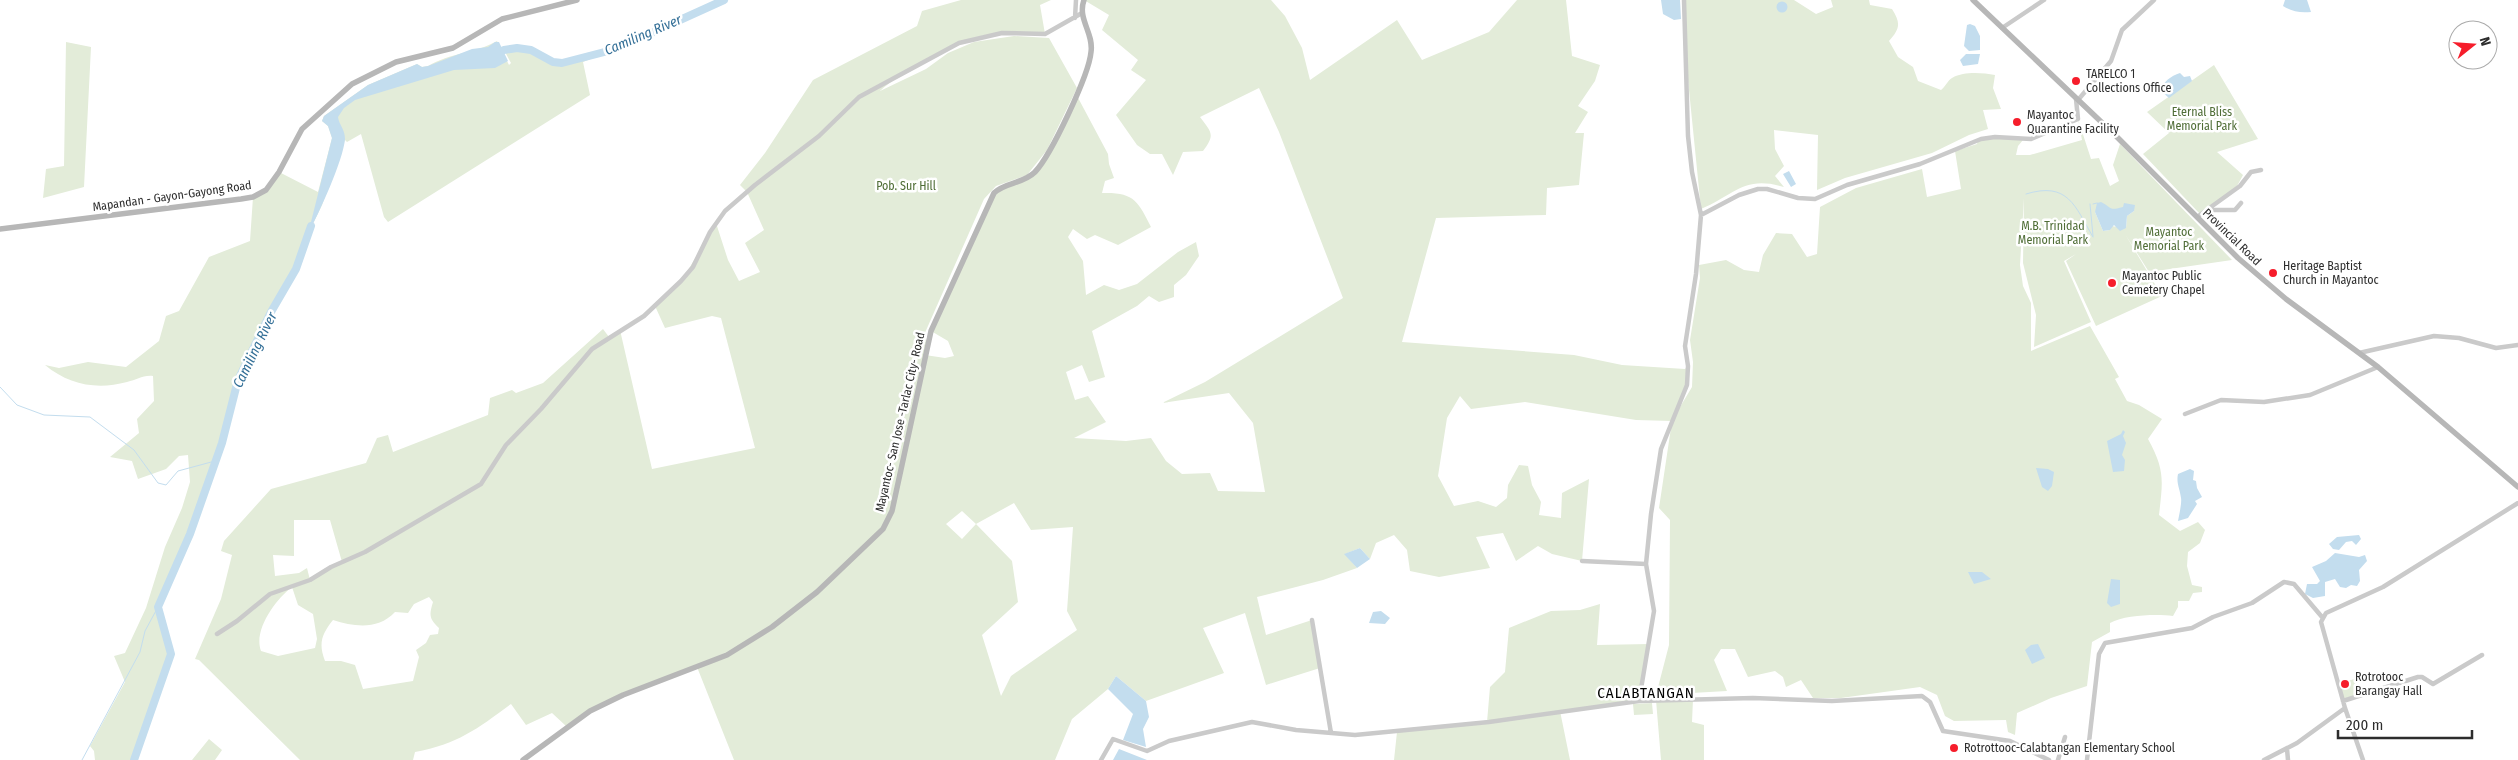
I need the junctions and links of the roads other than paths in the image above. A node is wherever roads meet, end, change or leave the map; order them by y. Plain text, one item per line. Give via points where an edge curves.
1 (577, 0) edge
2 (1076, 0) edge
3 (1084, 0) edge
4 (1684, 0) edge
5 (1973, 0) edge
6 (2044, 0) edge
7 (2154, 0) edge
8 (1082, 13) junction
9 (1075, 18) junction
10 (2002, 28) junction
11 (2077, 99) junction
12 (2261, 170) dead end
13 (2241, 202) dead end
14 (2207, 210) junction
15 (1701, 214) junction
16 (2197, 218) junction
17 (0, 229) edge
18 (2518, 345) edge
19 (2359, 353) junction
20 (2378, 367) junction
21 (2185, 414) dead end
22 (2518, 487) edge
23 (2518, 503) edge
24 (1582, 561) dead end
25 (1646, 564) junction
26 (2322, 617) junction
27 (1312, 620) dead end
28 (216, 634) dead end
29 (2482, 655) dead end
30 (1639, 701) junction
31 (2343, 701) junction
32 (2345, 708) junction
33 (1331, 733) junction
34 (2065, 737) dead end
35 (2287, 749) junction
36 (523, 760) edge
37 (1101, 760) edge
38 (2048, 760) edge
39 (2058, 760) edge
40 (2086, 760) edge
41 (2264, 760) edge
42 (2288, 760) edge
43 (2364, 760) edge

1 - 17 main road, Mapandan - Gayon-Gayong Road via 502,19 453,48 396,62 352,84 302,129 279,172 260,194
2 - 9 street
3 - 8 main road, Mayantoc- San Jose -Tarlac City- Road
4 - 15 street via 1688,136
5 - 10 main road, Provincial Road
6 - 10 street
7 - 11 street via 2122,30 2111,61
8 - 9 street
8 - 36 main road, Mayantoc- San Jose -Tarlac City- Road via 1091,41 1090,57 1055,142 1034,173 1022,182 994,193 931,331 892,511 883,529 817,592 743,646 602,705
9 - 28 street via 1045,34 1002,33 959,43 858,97 819,136 725,211 681,282 644,316 592,349 506,445 481,484 365,552 330,567 310,580 270,594
10 - 11 main road, Provincial Road
11 - 15 street via 2078,119 2031,139 1982,139 1920,164 1847,185 1815,199 1798,198 1768,189 1750,191
11 - 16 main road, Provincial Road
12 - 14 street via 2251,172 2240,186
13 - 14 street via 2238,210
14 - 16 street
15 - 25 street via 1685,346 1687,385 1661,449
16 - 19 main road, Provincial Road via 2269,285
18 - 19 street via 2496,348 2459,338 2434,336
19 - 20 main road, Provincial Road
20 - 21 street via 2310,395 2264,402 2221,400
20 - 22 main road, Provincial Road
23 - 26 street via 2383,587 2326,612
24 - 25 street
25 - 30 street via 1654,611
26 - 31 street
26 - 40 street via 2294,584 2284,582 2252,603 2192,628 2105,643 2099,654
27 - 33 street
29 - 31 street via 2433,684 2418,677
30 - 33 street via 1412,731 1355,735
30 - 38 street via 1922,696 1930,702 1943,731 2010,741
31 - 32 street
32 - 35 street
32 - 43 street
33 - 37 street via 1252,722 1169,741 1146,751 1113,740
34 - 39 street
35 - 41 street
35 - 42 street

